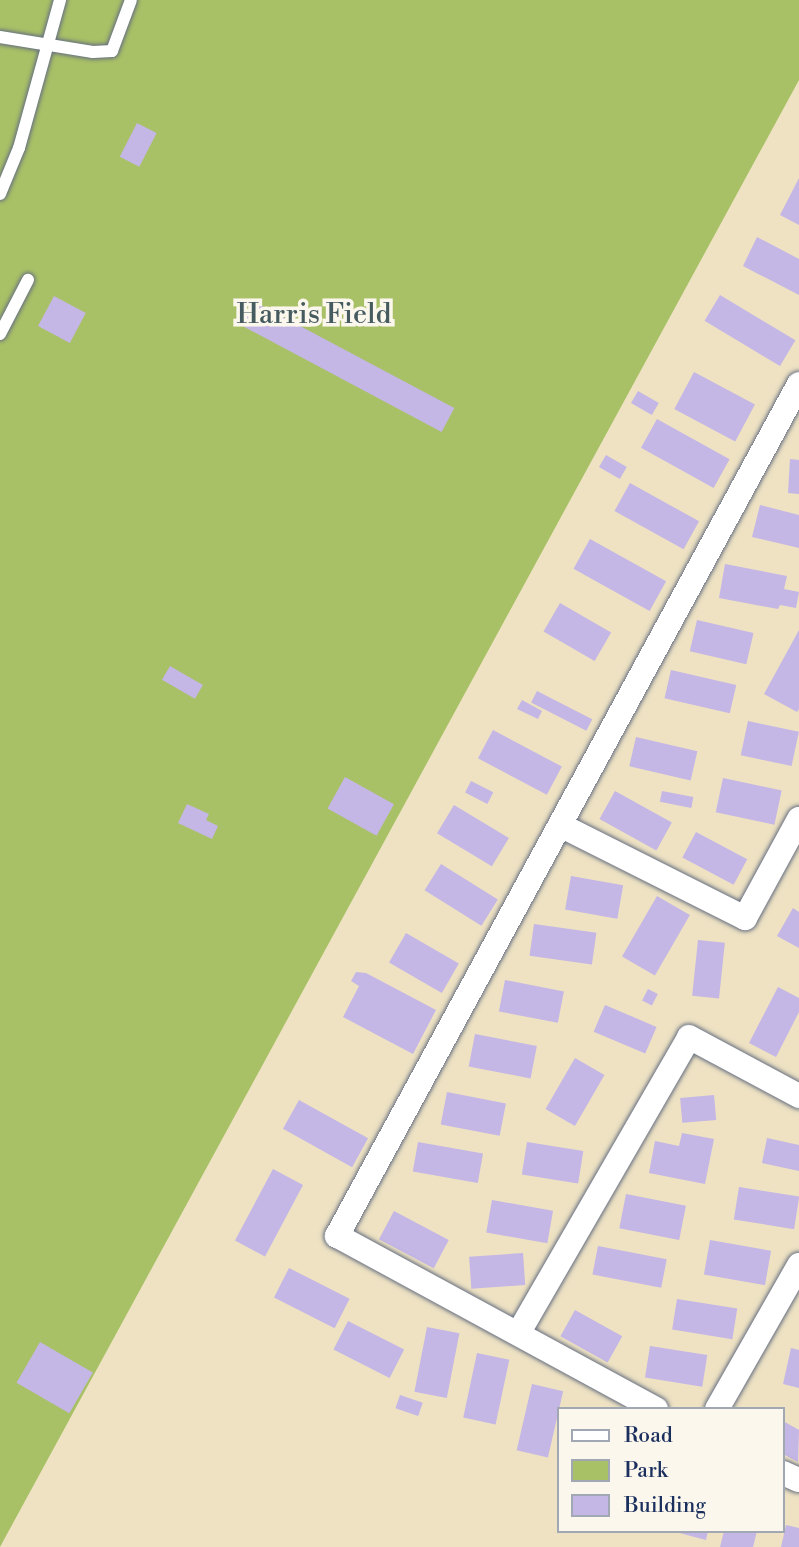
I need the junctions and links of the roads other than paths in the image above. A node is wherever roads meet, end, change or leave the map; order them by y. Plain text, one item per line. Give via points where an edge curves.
1 (60, 0) edge
2 (131, 0) edge
3 (0, 37) edge
4 (48, 42) junction
5 (0, 194) edge
6 (28, 280) dead end
7 (0, 334) edge
8 (799, 384) edge
9 (793, 409) edge
10 (799, 819) edge
11 (562, 825) junction
12 (799, 1096) edge
13 (799, 1265) edge
14 (519, 1332) junction
15 (652, 1407) edge
16 (718, 1407) edge

1 - 4 lane
2 - 4 lane via 112,51 93,52
3 - 4 lane
4 - 5 lane via 19,148
6 - 7 lane
8 - 9 street
9 - 11 street
10 - 11 street via 745,918
11 - 14 street via 337,1236
12 - 14 street via 689,1037
13 - 16 street
14 - 15 street

